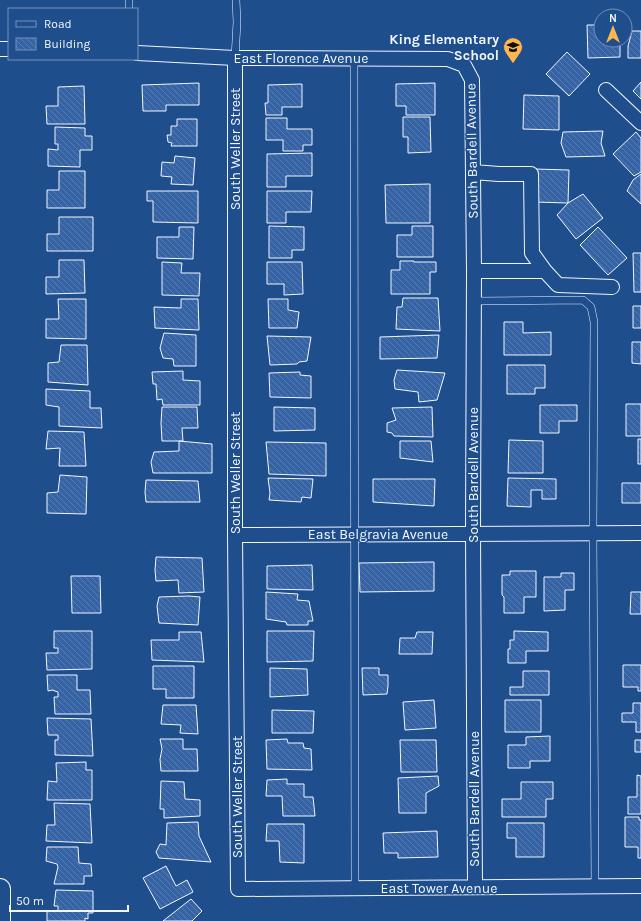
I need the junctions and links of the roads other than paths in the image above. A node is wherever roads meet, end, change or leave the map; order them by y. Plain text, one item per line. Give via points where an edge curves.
1 (236, 0) edge
2 (138, 53) edge
3 (235, 58) junction
4 (354, 58) junction
5 (464, 65) joint
6 (606, 90) dead end
7 (641, 123) edge
8 (473, 172) junction
9 (474, 271) junction
10 (545, 271) junction
11 (612, 287) dead end
12 (474, 301) junction
13 (473, 533) junction
14 (593, 533) junction
15 (641, 533) edge
16 (355, 534) junction
17 (235, 535) junction
18 (595, 886) junction
19 (641, 886) edge
20 (475, 887) junction
21 (355, 888) junction
22 (0, 889) edge
23 (238, 889) joint
24 (0, 921) edge

1 - 3 lane
2 - 3 street, East Florence Avenue
3 - 4 street, East Florence Avenue
3 - 17 street, South Weller Street
4 - 5 street, East Florence Avenue via 448,59
4 - 16 lane
5 - 8 street, South Bardell Avenue via 472,80
6 - 7 street
8 - 9 street, South Bardell Avenue
8 - 10 street via 531,174 532,253
9 - 10 street
9 - 12 street, South Bardell Avenue
10 - 11 street via 558,285
12 - 13 street, South Bardell Avenue
12 - 14 lane via 583,300 591,307 594,322
13 - 14 street, East Belgravia Avenue
13 - 16 street, East Belgravia Avenue
13 - 20 street, South Bardell Avenue
14 - 15 street, East Belgravia Avenue
14 - 18 lane
16 - 17 street, East Belgravia Avenue
16 - 21 lane
17 - 23 street, South Weller Street
18 - 19 street, East Tower Avenue
18 - 20 street, East Tower Avenue
20 - 21 street, East Tower Avenue
21 - 23 street, East Tower Avenue
22 - 24 street

